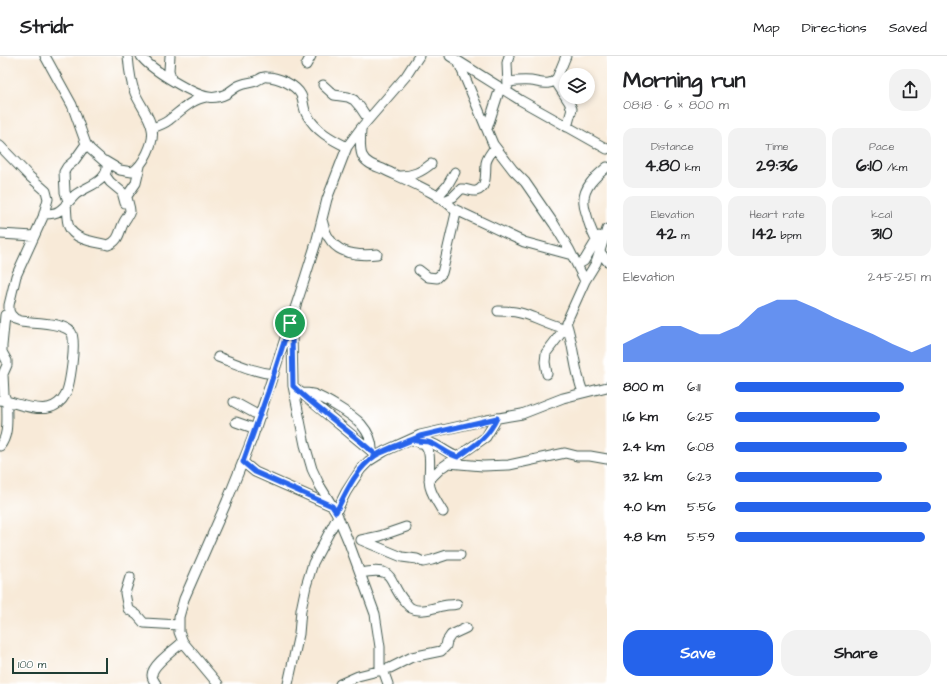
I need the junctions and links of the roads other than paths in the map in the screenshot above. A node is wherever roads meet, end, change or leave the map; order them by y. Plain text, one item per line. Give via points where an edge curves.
1 (46, 56) edge
2 (128, 56) edge
3 (141, 56) edge
4 (170, 56) edge
5 (311, 56) edge
6 (419, 56) edge
7 (509, 56) edge
8 (566, 56) edge
9 (454, 58) edge
10 (306, 65) dead end
11 (557, 78) junction
12 (171, 80) junction
13 (508, 82) junction
14 (323, 85) dead end
15 (503, 90) junction
16 (206, 97) junction
17 (368, 119) junction
18 (567, 127) junction
19 (152, 128) junction
20 (361, 128) junction
21 (487, 129) junction
22 (86, 144) junction
23 (0, 146) edge
24 (347, 146) junction
25 (495, 147) junction
26 (607, 149) edge
27 (105, 161) junction
28 (430, 164) dead end
29 (140, 166) junction
30 (607, 167) edge
31 (455, 172) dead end
32 (105, 175) junction
33 (398, 176) junction
34 (441, 199) junction
35 (67, 203) junction
36 (129, 208) junction
37 (454, 209) junction
38 (44, 214) junction
39 (322, 220) junction
40 (607, 229) edge
41 (0, 234) edge
42 (34, 236) junction
43 (596, 240) junction
44 (600, 252) junction
45 (377, 254) dead end
46 (572, 255) junction
47 (607, 261) edge
48 (596, 264) junction
49 (577, 265) junction
50 (607, 266) edge
51 (419, 270) dead end
52 (585, 281) junction
53 (498, 311) dead end
54 (5, 315) edge
55 (290, 323) junction
56 (565, 325) junction
57 (218, 357) dead end
58 (274, 374) junction
59 (548, 374) dead end
60 (293, 386) junction
61 (607, 387) edge
62 (583, 392) junction
63 (300, 393) junction
64 (4, 400) edge
65 (234, 402) dead end
66 (260, 415) junction
67 (497, 418) junction
68 (236, 422) dead end
69 (256, 429) junction
70 (416, 441) junction
71 (0, 446) edge
72 (374, 453) junction
73 (458, 457) junction
74 (607, 458) edge
75 (243, 462) junction
76 (448, 463) junction
77 (429, 480) junction
78 (335, 511) junction
79 (443, 512) dead end
80 (406, 527) dead end
81 (346, 536) junction
82 (361, 540) junction
83 (460, 555) dead end
84 (360, 573) junction
85 (130, 577) dead end
86 (457, 604) dead end
87 (179, 625) junction
88 (466, 628) dead end
89 (182, 642) junction
90 (382, 670) junction
91 (156, 684) edge
92 (218, 684) edge
93 (288, 684) edge
94 (340, 684) edge
95 (388, 684) edge

1 - 22 street via 72,105
2 - 19 street via 129,72 135,92
3 - 12 street via 154,69
4 - 12 street
5 - 10 street
6 - 17 street via 406,76
7 - 13 street
8 - 11 street
9 - 15 street
9 - 21 street
11 - 13 street via 551,83
11 - 18 street via 558,85 572,109
12 - 16 street
13 - 15 street
14 - 17 street via 334,95 354,100
15 - 18 street
15 - 21 street
16 - 19 street via 198,99 169,120
16 - 24 street via 218,97 263,77 290,84 301,95 303,107 314,124 330,138
17 - 20 street
18 - 26 street
19 - 29 street via 152,139
20 - 24 street
20 - 33 street via 362,155 367,162
21 - 25 street
22 - 27 street
22 - 35 street via 64,172
23 - 38 street via 46,191 48,199
24 - 39 street
25 - 34 street via 486,162 486,178 480,189 474,191 461,188 453,197
25 - 46 street via 525,182
27 - 29 street via 127,172 132,172
27 - 32 street via 108,169
28 - 33 street via 421,172
29 - 36 street via 136,182 127,196
30 - 43 street via 590,183 583,203
31 - 34 street
32 - 35 street
32 - 36 street via 122,192 125,204
33 - 34 street
34 - 37 street
35 - 36 street via 68,226 72,232 88,240 108,245 114,243 119,235 129,214
35 - 38 street via 60,211
37 - 46 street via 524,242
37 - 51 street via 455,219 442,273 433,278
38 - 42 street
39 - 45 street via 330,240 343,250 356,255
39 - 55 street
40 - 43 street
40 - 44 street
41 - 42 street
42 - 54 street via 16,276 9,311
43 - 49 street via 584,261
44 - 47 street
44 - 48 street
46 - 49 street
48 - 50 street
48 - 52 street
49 - 52 street
52 - 56 street
53 - 56 street via 516,312 548,324
54 - 64 street via 2,346 7,361 3,374
54 - 64 street via 21,321 61,325 71,331 73,346 70,382 65,396 54,406 39,409
55 - 58 street
55 - 60 street
56 - 59 street via 546,353
56 - 62 street via 572,342 573,358
57 - 58 street via 263,373
58 - 66 street
60 - 63 street
60 - 78 street via 312,469
61 - 62 street
62 - 67 street via 522,414
63 - 72 street
63 - 72 street via 316,396 354,418 368,435
64 - 71 street via 7,426
65 - 66 street
66 - 69 street
67 - 70 street via 430,433
67 - 73 street via 486,436
68 - 69 street
69 - 75 street
70 - 72 street
70 - 73 street via 430,442
70 - 77 street via 428,450
72 - 78 street via 354,478
73 - 76 street
74 - 76 street via 565,453 509,465
75 - 78 street via 255,472
75 - 87 street via 184,599
76 - 77 street
77 - 79 street via 430,489
78 - 81 street
78 - 93 street via 313,563 301,610 299,634
80 - 82 street
81 - 82 street
81 - 84 street
82 - 83 street via 402,557 423,562 447,555
84 - 86 street via 387,573 400,596 413,609
84 - 90 street via 375,614
85 - 87 street via 125,593 128,609 144,624
87 - 89 street
88 - 90 street via 451,635 446,646 440,651 412,657
89 - 91 street via 156,666 152,675
89 - 92 street
90 - 94 street
90 - 95 street

